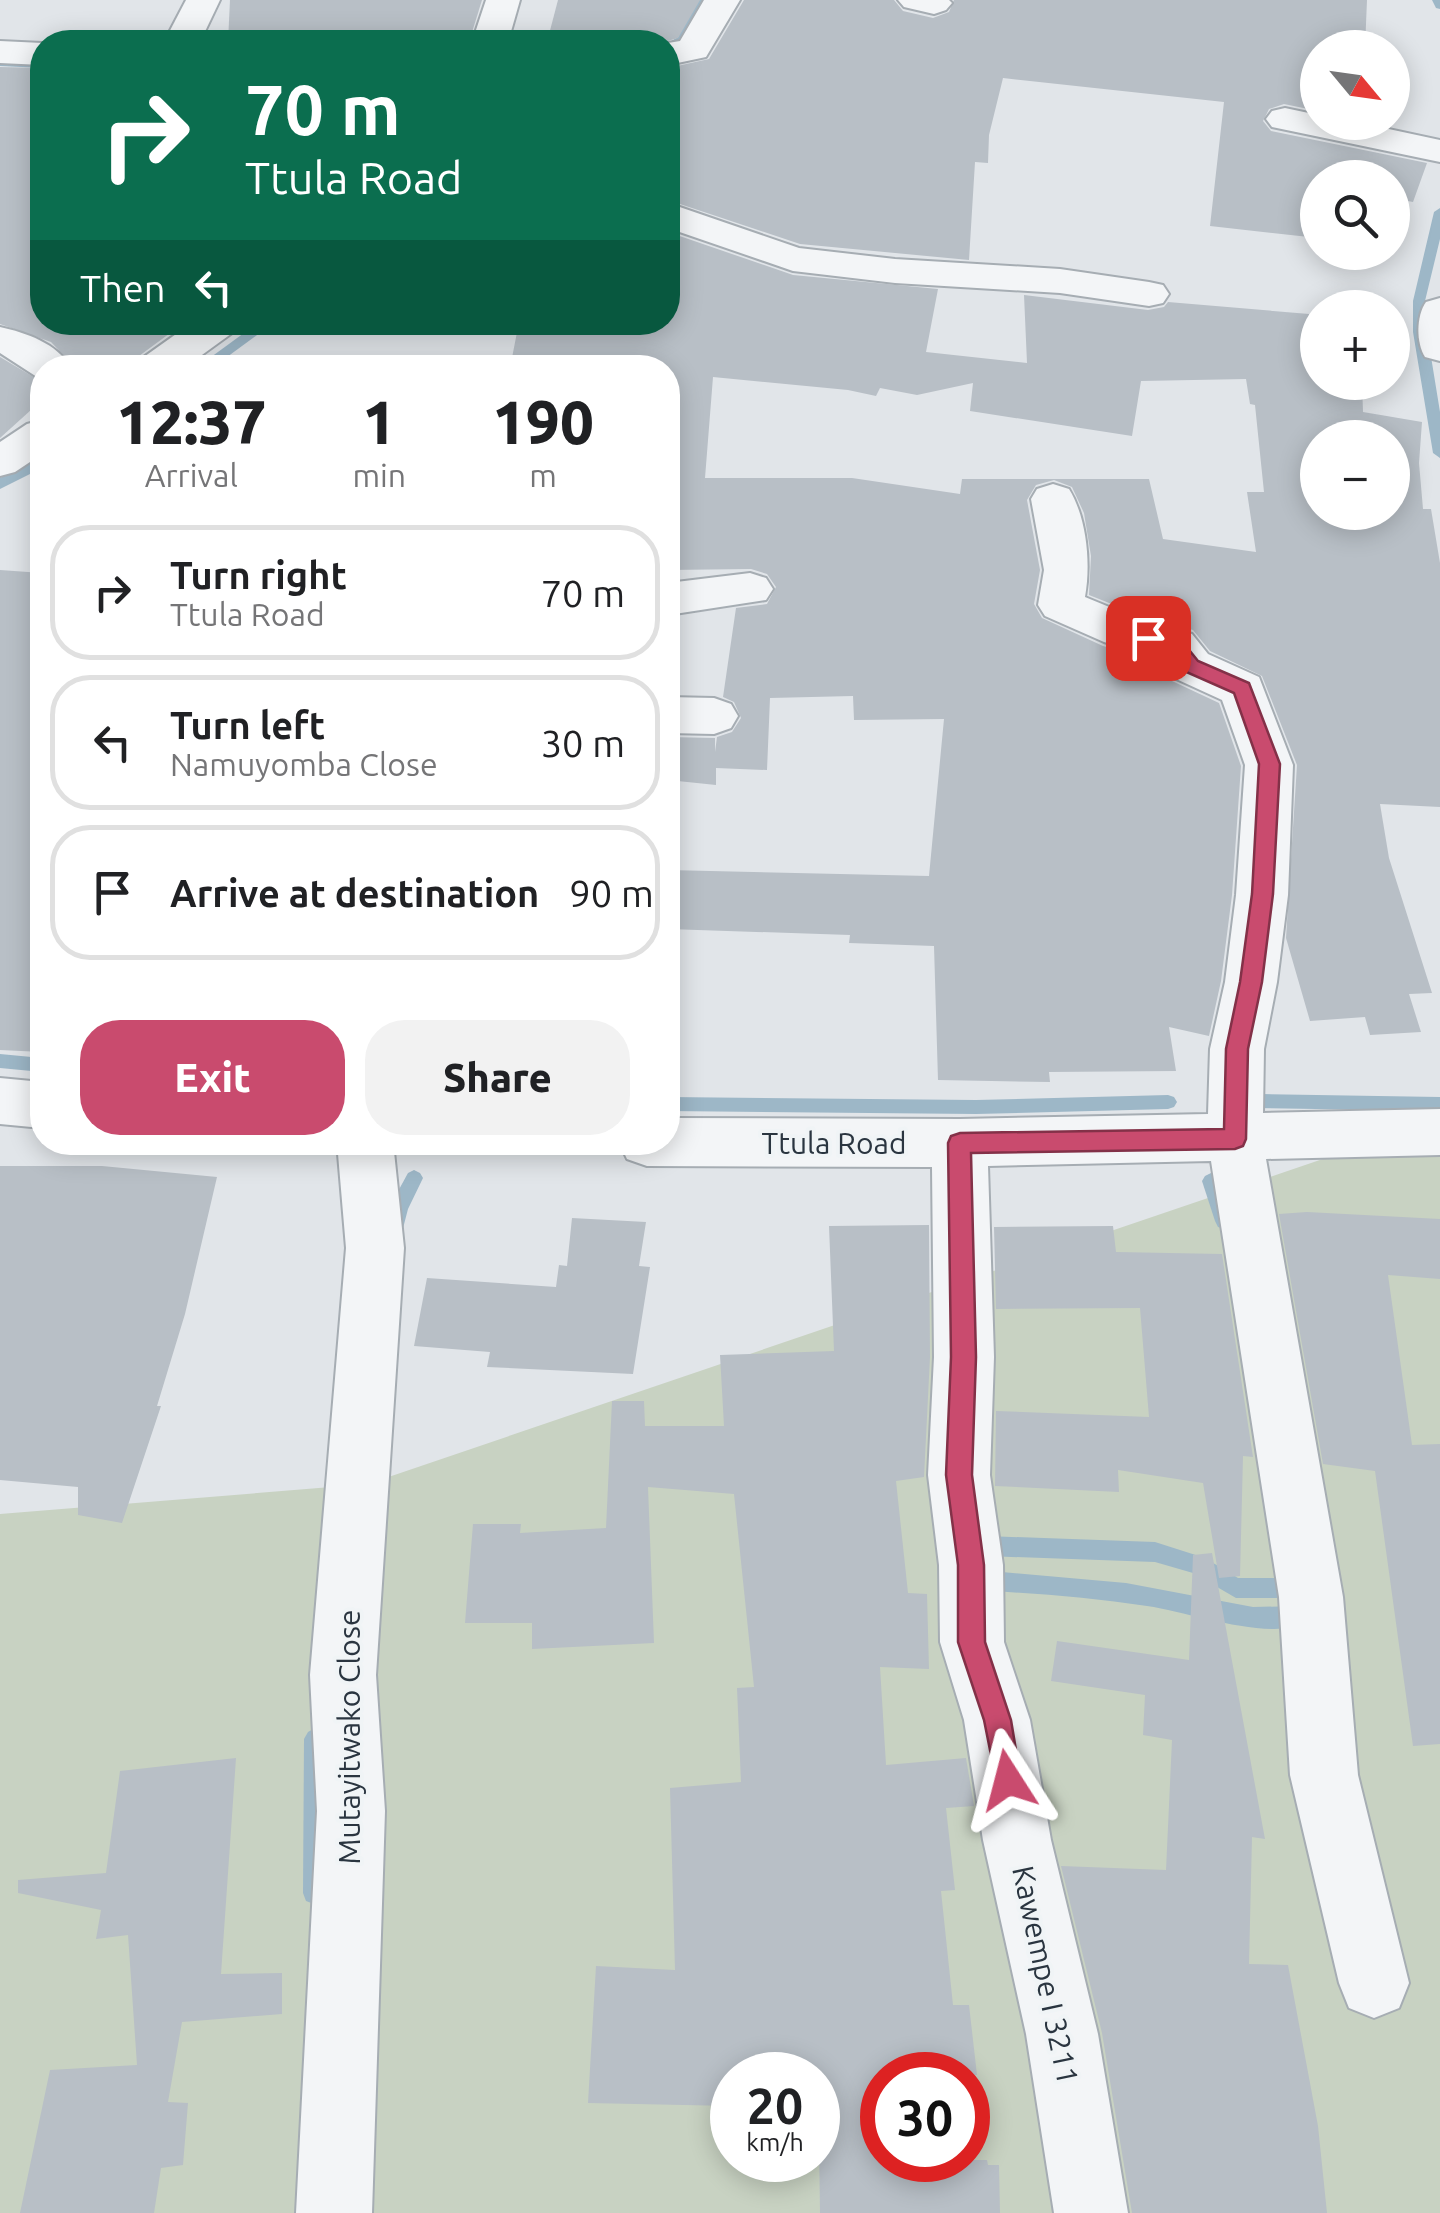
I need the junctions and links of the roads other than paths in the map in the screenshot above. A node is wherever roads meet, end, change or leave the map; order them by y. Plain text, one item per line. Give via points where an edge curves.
1 (204, 0) edge
2 (502, 0) edge
3 (722, 0) edge
4 (188, 30) edge
5 (493, 30) edge
6 (0, 52) edge
7 (680, 52) edge
8 (30, 53) edge
9 (1285, 119) dead end
10 (1440, 151) edge
11 (680, 219) edge
12 (1149, 294) dead end
13 (1440, 312) edge
14 (203, 335) edge
15 (0, 340) edge
16 (1440, 348) edge
17 (34, 355) edge
18 (174, 355) edge
19 (30, 442) edge
20 (0, 462) edge
21 (1053, 499) dead end
22 (750, 589) dead end
23 (680, 598) edge
24 (680, 715) edge
25 (714, 716) dead end
26 (0, 1101) edge
27 (30, 1103) edge
28 (1440, 1132) edge
29 (1235, 1139) junction
30 (680, 1142) edge
31 (960, 1143) junction
32 (365, 1155) edge
33 (1374, 1983) dead end
34 (334, 2213) edge
35 (1090, 2213) edge

1 - 4 street
2 - 5 street
3 - 7 street via 693,49
6 - 8 street
9 - 10 street
11 - 12 street via 792,259 1060,280
13 - 16 street
14 - 18 street
15 - 17 street
19 - 20 street
21 - 29 street via 1067,570 1060,605 1175,646 1191,666 1242,688 1270,764 1262,894 1237,1049
22 - 23 street
24 - 25 street
26 - 27 street
28 - 29 street, Ttula Road
29 - 31 street, Ttula Road
29 - 33 street via 1311,1597 1324,1775
30 - 31 street, Ttula Road
31 - 35 street, Kawempe I 3211 via 959,1475 972,1642 998,1720 1062,2034
32 - 34 street, Mutayitwako Close via 375,1248 343,1676 352,1810

